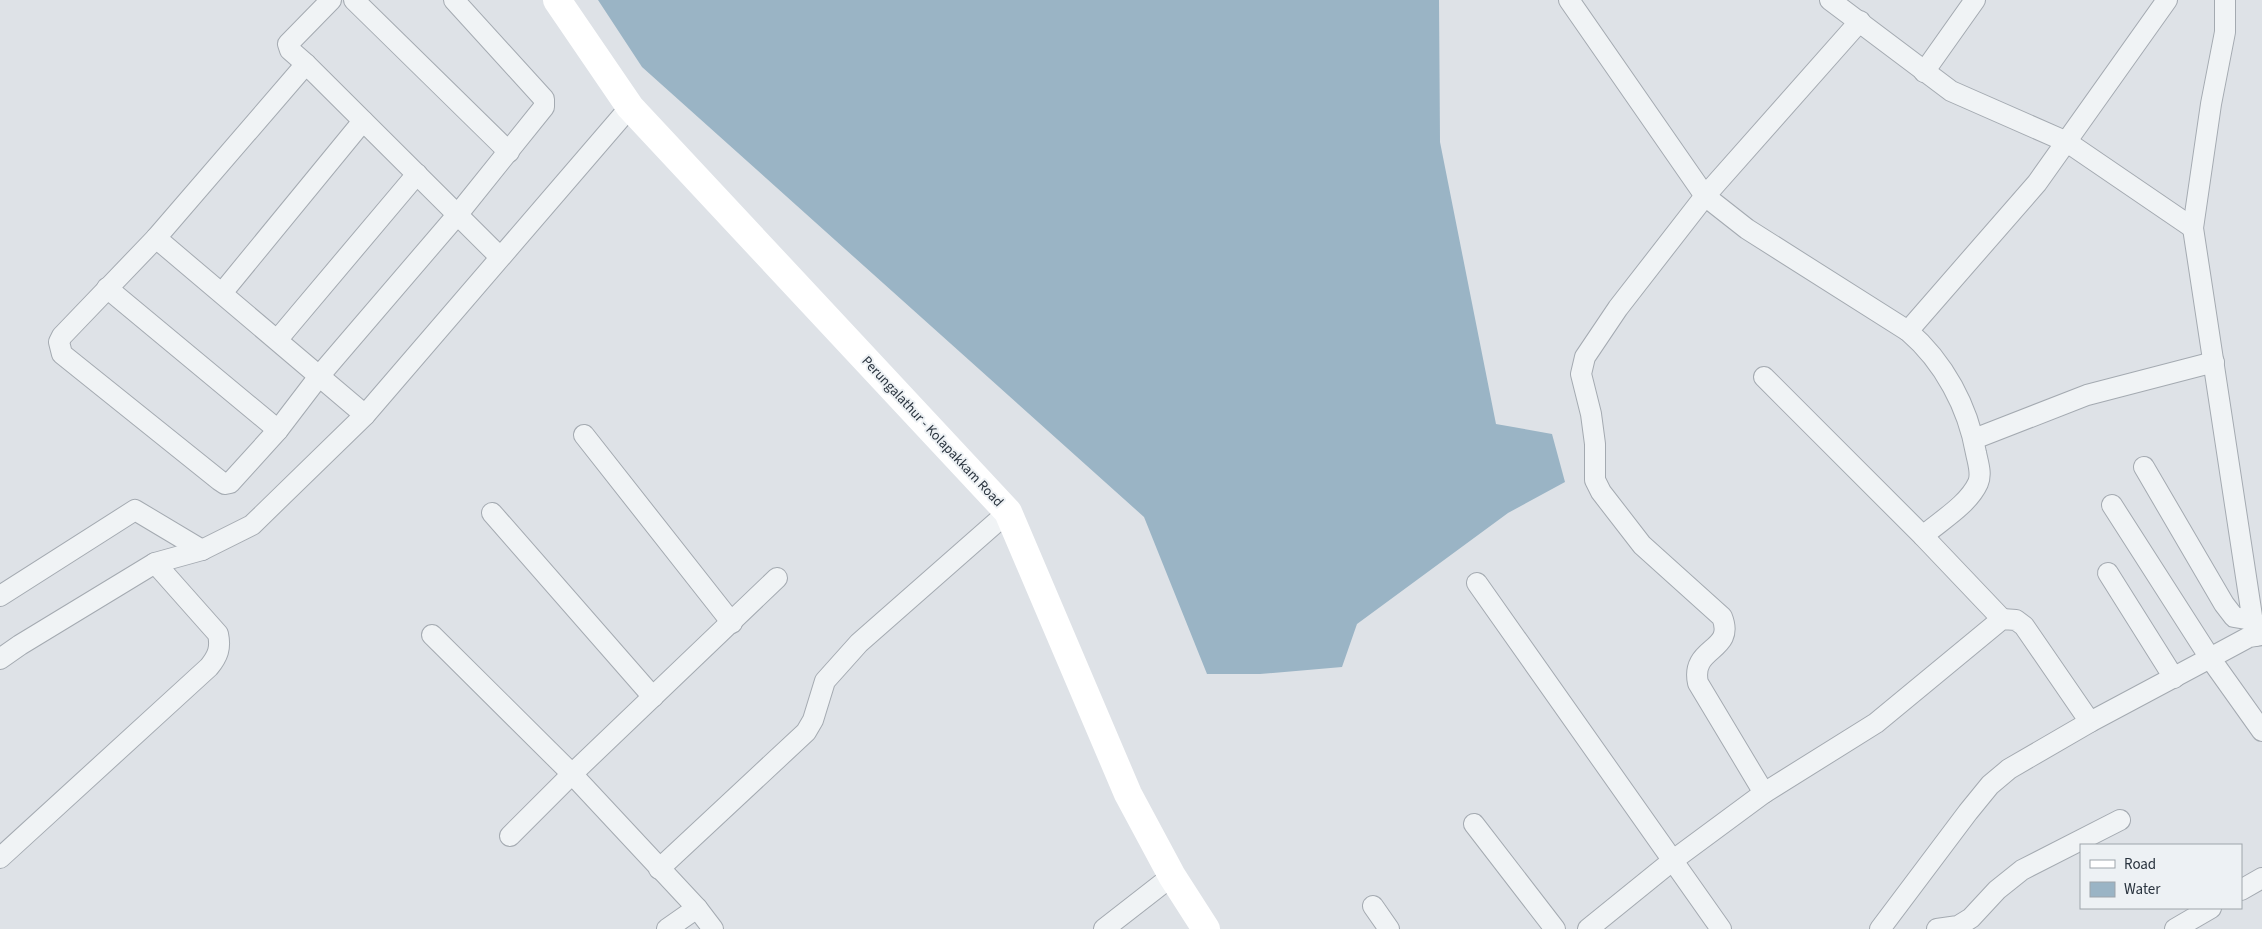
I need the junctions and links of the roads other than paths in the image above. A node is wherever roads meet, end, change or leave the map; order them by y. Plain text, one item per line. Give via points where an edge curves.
1 (330, 0) edge
2 (354, 0) edge
3 (454, 0) edge
4 (557, 0) edge
5 (1569, 0) edge
6 (1975, 0) edge
7 (2167, 0) edge
8 (2225, 0) edge
9 (1847, 8) edge
10 (306, 64) junction
11 (1924, 72) junction
12 (630, 107) junction
13 (363, 121) junction
14 (2067, 142) junction
15 (510, 152) junction
16 (417, 174) junction
17 (1705, 196) junction
18 (458, 214) junction
19 (2193, 228) junction
20 (156, 238) junction
21 (500, 257) junction
22 (107, 288) junction
23 (222, 293) junction
24 (1908, 331) junction
25 (278, 339) junction
26 (2214, 362) junction
27 (320, 375) junction
28 (1764, 377) dead end
29 (365, 415) junction
30 (278, 430) junction
31 (584, 436) dead end
32 (1974, 439) junction
33 (2144, 467) dead end
34 (2112, 505) dead end
35 (1008, 512) junction
36 (492, 513) dead end
37 (1923, 536) junction
38 (202, 550) junction
39 (155, 563) junction
40 (2108, 573) dead end
41 (777, 578) dead end
42 (1477, 584) dead end
43 (0, 596) edge
44 (2002, 619) junction
45 (732, 623) junction
46 (2256, 630) edge
47 (432, 635) dead end
48 (2210, 658) junction
49 (0, 660) edge
50 (2174, 678) junction
51 (653, 697) junction
52 (2090, 722) junction
53 (2262, 731) edge
54 (572, 774) junction
55 (1764, 793) junction
56 (2120, 820) dead end
57 (1474, 824) dead end
58 (510, 836) dead end
59 (0, 858) edge
60 (1672, 861) junction
61 (659, 869) junction
62 (1172, 876) junction
63 (2262, 878) edge
64 (2242, 889) edge
65 (1373, 906) dead end
66 (697, 908) junction
67 (2209, 909) edge
68 (1967, 927) edge
69 (667, 929) edge
70 (713, 929) edge
71 (1104, 929) edge
72 (1206, 929) edge
73 (1389, 929) edge
74 (1555, 929) edge
75 (1588, 929) edge
76 (1721, 929) edge
77 (1880, 929) edge
78 (1937, 929) edge
79 (2175, 929) edge

1 - 10 street via 288,44 290,50
2 - 15 street
3 - 15 street via 544,99 544,107
4 - 12 main road, Perungalathur - Kolapakkam Road
5 - 17 street
6 - 11 street
7 - 14 street
8 - 19 street via 2225,32
9 - 11 street
9 - 17 street
10 - 13 street
10 - 20 street
11 - 14 street via 1951,91
12 - 21 street
12 - 35 main road, Perungalathur - Kolapakkam Road
13 - 16 street
13 - 23 street
14 - 19 street
14 - 24 street via 2037,183
15 - 18 street
16 - 18 street
16 - 25 street
17 - 24 street via 1746,229
17 - 55 street via 1618,308 1585,357 1581,374 1593,429 1595,480 1601,492 1642,545 1722,617 1725,633 1698,664 1698,683
18 - 21 street
18 - 27 street
19 - 26 street
20 - 22 street
20 - 23 street
21 - 29 street
22 - 30 street
22 - 30 street via 62,336 59,342 62,354 225,484 235,479
23 - 25 street
24 - 32 street via 1926,347 1943,370 1958,397
25 - 27 street
26 - 32 street via 2087,395
26 - 46 street
27 - 29 street
27 - 30 street
28 - 37 street
29 - 38 street via 252,525
31 - 45 street
32 - 37 street via 1980,472 1975,489
33 - 46 street via 2229,612
34 - 48 street
35 - 61 street via 859,642 826,681 806,732
35 - 62 main road, Perungalathur - Kolapakkam Road via 1128,794
36 - 51 street
37 - 44 street
38 - 39 street
38 - 43 street via 135,510
39 - 49 street
39 - 59 street via 218,634 218,656
40 - 50 street
41 - 45 street
42 - 60 street
44 - 52 street via 2016,620 2024,626
44 - 55 street via 1876,723
45 - 51 street
46 - 48 street
47 - 54 street
48 - 50 street
48 - 53 street
50 - 52 street
51 - 54 street
52 - 77 street via 2009,769 1990,785
54 - 58 street
54 - 61 street
55 - 60 street
56 - 68 street via 2022,870 1997,890 1971,918
57 - 74 street
60 - 75 street
60 - 76 street
61 - 66 street
62 - 71 street
62 - 72 main road, Perungalathur - Kolapakkam Road
63 - 64 street
65 - 73 street
66 - 69 street
66 - 70 street
67 - 79 street
68 - 78 street

